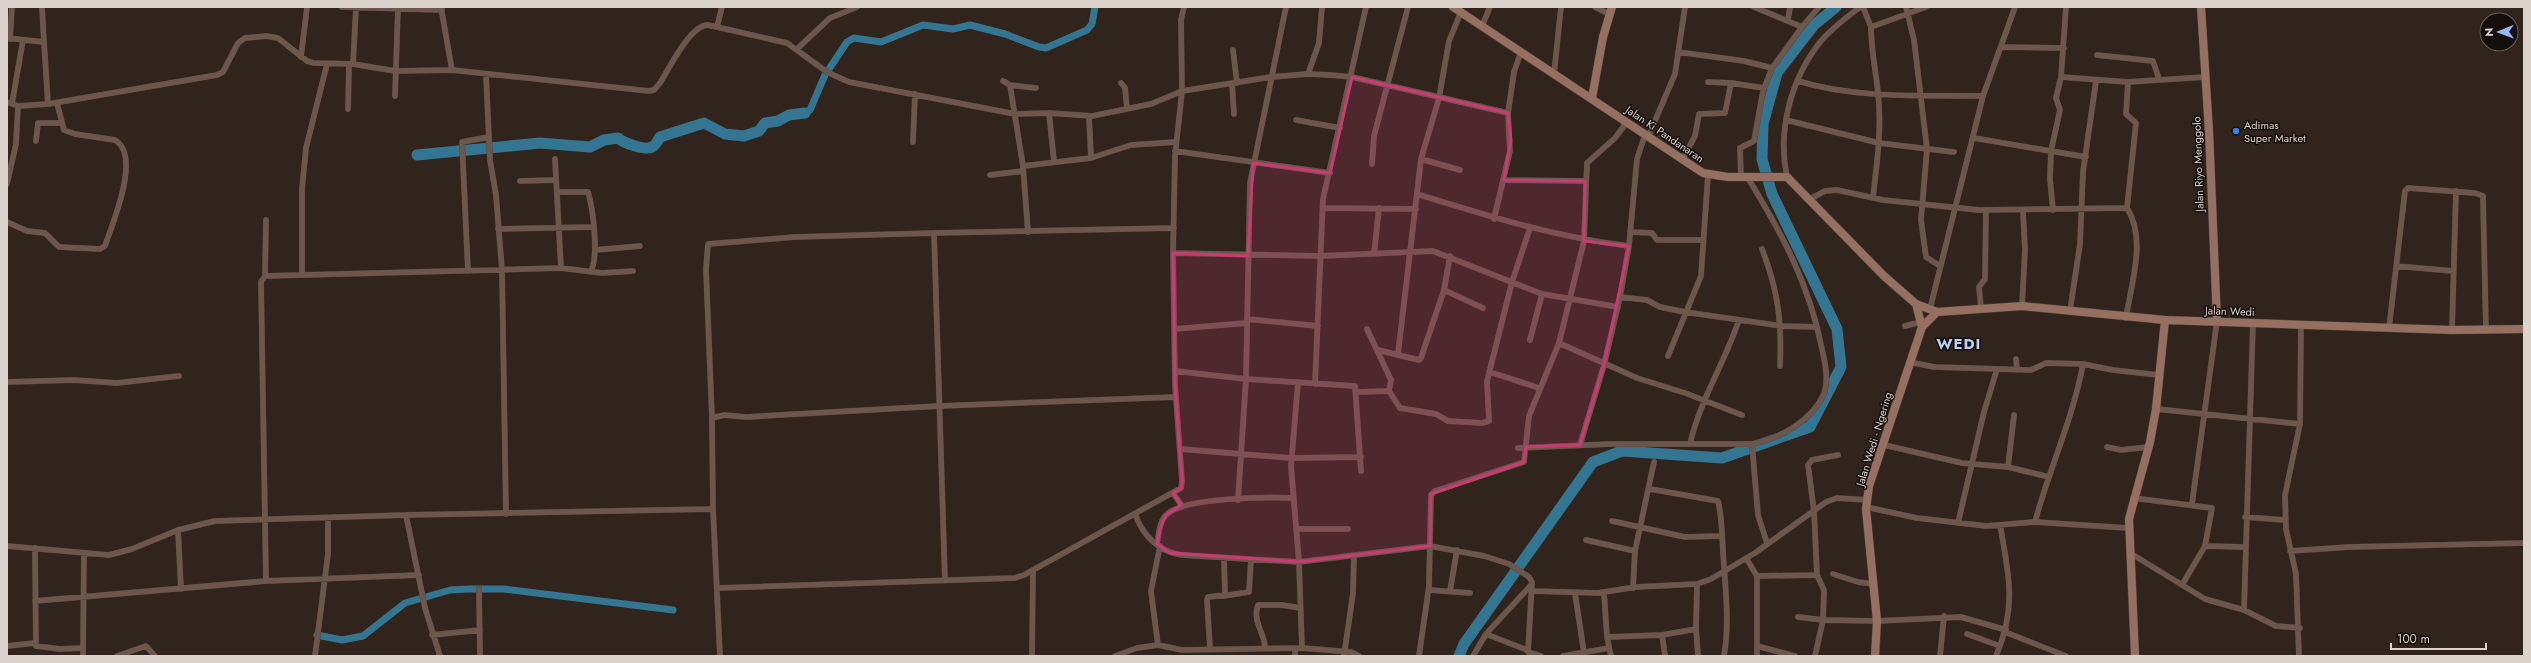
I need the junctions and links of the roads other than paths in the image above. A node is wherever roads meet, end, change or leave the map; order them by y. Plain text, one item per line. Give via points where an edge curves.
1 (12, 7) edge
2 (42, 7) edge
3 (307, 7) edge
4 (342, 7) edge
5 (722, 7) edge
6 (857, 7) edge
7 (1184, 7) edge
8 (1286, 7) edge
9 (1322, 7) edge
10 (1366, 7) edge
11 (1408, 7) edge
12 (1453, 7) edge
13 (1490, 7) edge
14 (1561, 7) edge
15 (1595, 7) edge
16 (1685, 7) edge
17 (1754, 7) edge
18 (1790, 7) edge
19 (1819, 7) edge
20 (1862, 7) edge
21 (1926, 7) edge
22 (2015, 7) edge
23 (2066, 7) edge
24 (2201, 7) edge
25 (356, 8) edge
26 (368, 8) edge
27 (442, 8) edge
28 (398, 9) edge
29 (1610, 10) edge
30 (1907, 10) edge
31 (1461, 12) junction
32 (1788, 20) junction
33 (1482, 26) junction
34 (717, 27) junction
35 (1802, 27) junction
36 (1871, 27) junction
37 (8, 38) edge
38 (23, 40) junction
39 (44, 42) junction
40 (2001, 48) junction
41 (2064, 48) junction
42 (797, 49) junction
43 (1233, 50) dead end
44 (1521, 52) junction
45 (1678, 52) junction
46 (2097, 55) dead end
47 (301, 57) junction
48 (328, 64) junction
49 (351, 64) junction
50 (1772, 68) junction
51 (395, 70) junction
52 (452, 70) junction
53 (1308, 74) junction
54 (1554, 74) junction
55 (486, 75) junction
56 (1271, 77) junction
57 (1352, 77) junction
58 (2061, 77) junction
59 (2204, 77) junction
60 (2158, 79) junction
61 (1003, 80) dead end
62 (1798, 81) junction
63 (2096, 81) junction
64 (1708, 82) dead end
65 (2128, 82) junction
66 (1120, 83) dead end
67 (1235, 83) junction
68 (1731, 83) junction
69 (1010, 85) junction
70 (1387, 86) junction
71 (1036, 88) dead end
72 (1764, 88) junction
73 (1182, 91) junction
74 (1878, 93) junction
75 (915, 94) junction
76 (1921, 94) junction
77 (396, 96) dead end
78 (1983, 96) junction
79 (1439, 98) junction
80 (1592, 98) junction
81 (9, 103) edge
82 (57, 103) junction
83 (48, 104) junction
84 (18, 106) junction
85 (348, 109) dead end
86 (1127, 109) junction
87 (1049, 113) junction
88 (1508, 113) junction
89 (1015, 114) junction
90 (1234, 114) dead end
91 (1089, 116) junction
92 (1296, 120) dead end
93 (1786, 120) junction
94 (1627, 122) junction
95 (62, 123) junction
96 (1340, 128) junction
97 (1646, 136) junction
98 (1974, 138) junction
99 (489, 139) junction
100 (36, 141) dead end
101 (913, 142) dead end
102 (1176, 142) junction
103 (1879, 142) junction
104 (1927, 148) junction
105 (1175, 150) junction
106 (2051, 151) junction
107 (1954, 152) dead end
108 (2086, 157) junction
109 (1091, 158) junction
110 (1421, 158) junction
111 (555, 159) dead end
112 (1682, 160) junction
113 (1054, 161) junction
114 (1253, 163) junction
115 (1372, 164) dead end
116 (1023, 169) junction
117 (1460, 170) dead end
118 (1330, 173) junction
119 (990, 175) dead end
120 (1708, 175) junction
121 (1747, 177) junction
122 (1785, 177) junction
123 (556, 180) junction
124 (1504, 180) junction
125 (520, 181) dead end
126 (1585, 181) junction
127 (7, 184) edge
128 (2456, 191) junction
129 (557, 192) junction
130 (1417, 194) junction
131 (1873, 197) junction
132 (1810, 199) junction
133 (1923, 205) junction
134 (1323, 208) junction
135 (1379, 208) junction
136 (1955, 208) junction
137 (2127, 208) junction
138 (1416, 209) junction
139 (1986, 210) junction
140 (2053, 210) junction
141 (2083, 210) junction
142 (2023, 211) junction
143 (1494, 219) junction
144 (266, 220) dead end
145 (7, 222) edge
146 (559, 227) junction
147 (592, 227) junction
148 (1174, 228) junction
149 (1530, 228) junction
150 (498, 229) junction
151 (934, 232) junction
152 (1028, 232) junction
153 (1630, 232) junction
154 (1703, 240) junction
155 (1584, 241) junction
156 (640, 246) dead end
157 (1629, 246) junction
158 (1762, 249) dead end
159 (595, 250) junction
160 (1174, 253) junction
161 (1409, 253) junction
162 (1374, 254) junction
163 (1248, 256) junction
164 (1321, 256) junction
165 (1450, 256) junction
166 (1940, 266) junction
167 (2396, 266) junction
168 (561, 268) junction
169 (502, 270) junction
170 (468, 271) junction
171 (591, 271) junction
172 (633, 271) dead end
173 (2453, 271) junction
174 (302, 275) junction
175 (265, 276) junction
176 (1512, 282) junction
177 (1444, 290) junction
178 (1542, 294) junction
179 (1620, 297) junction
180 (1569, 299) junction
181 (1916, 304) junction
182 (2022, 306) junction
183 (1618, 307) junction
184 (1483, 308) dead end
185 (1981, 309) junction
186 (1934, 311) junction
187 (2070, 311) junction
188 (1684, 312) junction
189 (2126, 318) junction
190 (1738, 320) junction
191 (2165, 320) junction
192 (1247, 321) junction
193 (2217, 321) junction
194 (2253, 322) junction
195 (1922, 324) junction
196 (2301, 325) junction
197 (1318, 326) junction
198 (1782, 326) junction
199 (1905, 326) dead end
200 (1818, 327) junction
201 (2389, 328) junction
202 (1174, 329) junction
203 (1367, 329) dead end
204 (2452, 330) junction
205 (2524, 330) edge
206 (2486, 331) junction
207 (1530, 340) dead end
208 (1559, 343) junction
209 (1378, 350) junction
210 (1398, 354) junction
211 (1668, 356) dead end
212 (2016, 360) dead end
213 (1909, 362) junction
214 (2083, 364) junction
215 (1604, 365) junction
216 (1780, 366) dead end
217 (1997, 369) junction
218 (2017, 370) junction
219 (1175, 371) junction
220 (1490, 372) junction
221 (2159, 374) junction
222 (179, 376) dead end
223 (1246, 379) junction
224 (7, 382) edge
225 (1298, 383) junction
226 (1315, 384) junction
227 (1539, 388) junction
228 (1389, 390) junction
229 (1357, 392) junction
230 (1176, 397) junction
231 (1704, 400) junction
232 (939, 406) junction
233 (2156, 409) junction
234 (2204, 413) junction
235 (1742, 415) dead end
236 (2014, 415) dead end
237 (712, 418) junction
238 (2250, 418) junction
239 (2300, 424) junction
240 (1690, 444) junction
241 (1580, 445) junction
242 (1884, 445) junction
243 (1752, 447) junction
244 (2107, 447) dead end
245 (2149, 447) junction
246 (1180, 448) junction
247 (1518, 448) dead end
248 (1526, 448) junction
249 (1240, 454) junction
250 (1838, 455) dead end
251 (1291, 458) junction
252 (1361, 458) junction
253 (1654, 462) dead end
254 (1972, 465) junction
255 (2008, 467) junction
256 (1361, 471) dead end
257 (2049, 477) junction
258 (1650, 489) junction
259 (1173, 493) junction
260 (1294, 498) junction
261 (2133, 498) junction
262 (1238, 500) junction
263 (1867, 504) junction
264 (2192, 504) junction
265 (1182, 506) junction
266 (713, 509) junction
267 (1814, 511) junction
268 (406, 514) junction
269 (506, 514) junction
270 (1135, 514) junction
271 (2245, 517) junction
272 (328, 518) junction
273 (264, 519) junction
274 (2285, 520) junction
275 (1612, 521) dead end
276 (2035, 522) junction
277 (1958, 524) junction
278 (2000, 525) junction
279 (1641, 528) junction
280 (2128, 528) junction
281 (1297, 529) junction
282 (1348, 529) dead end
283 (178, 530) junction
284 (1722, 536) junction
285 (1586, 540) dead end
286 (1767, 543) junction
287 (2524, 544) edge
288 (1158, 545) junction
289 (7, 546) edge
290 (1430, 546) junction
291 (2205, 546) junction
292 (2244, 547) junction
293 (35, 548) junction
294 (1458, 550) junction
295 (1635, 551) junction
296 (2290, 551) junction
297 (2130, 552) junction
298 (84, 553) junction
299 (1354, 556) junction
300 (1224, 558) junction
301 (1746, 558) junction
302 (1251, 559) junction
303 (1299, 562) junction
304 (1725, 569) junction
305 (1033, 570) junction
306 (1833, 574) dead end
307 (419, 575) junction
308 (1817, 575) junction
309 (1757, 576) junction
310 (324, 579) junction
311 (266, 581) junction
312 (944, 581) junction
313 (1532, 584) junction
314 (1697, 584) junction
315 (1874, 584) junction
316 (2182, 585) junction
317 (718, 588) junction
318 (1632, 588) junction
319 (181, 589) junction
320 (479, 589) dead end
321 (1429, 590) junction
322 (1450, 591) junction
323 (1532, 591) junction
324 (1470, 593) dead end
325 (1575, 593) junction
326 (1604, 593) junction
327 (1223, 596) junction
328 (85, 597) junction
329 (35, 601) junction
330 (1300, 608) junction
331 (2244, 610) junction
332 (1944, 616) junction
333 (1798, 617) dead end
334 (1823, 620) junction
335 (1877, 621) junction
336 (2300, 628) junction
337 (1696, 629) junction
338 (480, 630) junction
339 (2005, 631) junction
340 (1486, 634) junction
341 (1967, 634) dead end
342 (432, 635) junction
343 (1662, 635) junction
344 (1607, 638) junction
345 (35, 643) junction
346 (1158, 645) junction
347 (7, 646) edge
348 (1757, 646) junction
349 (2000, 646) junction
350 (83, 648) junction
351 (1210, 648) junction
352 (1265, 648) junction
353 (1295, 648) junction
354 (1302, 648) junction
355 (1609, 648) junction
356 (1227, 649) junction
357 (1527, 650) junction
358 (1131, 653) edge
359 (1182, 653) edge
360 (1584, 653) junction
361 (1344, 654) edge
362 (1786, 655) edge
363 (83, 656) edge
364 (117, 656) edge
365 (155, 656) edge
366 (315, 656) edge
367 (440, 656) edge
368 (480, 656) edge
369 (720, 656) edge
370 (1032, 656) edge
371 (1115, 656) edge
372 (1227, 656) edge
373 (1294, 656) edge
374 (1359, 656) edge
375 (1419, 656) edge
376 (1473, 656) edge
377 (1541, 656) edge
378 (1563, 656) edge
379 (1611, 656) edge
380 (1665, 656) edge
381 (1698, 656) edge
382 (1724, 656) edge
383 (1757, 656) edge
384 (1795, 656) edge
385 (1815, 656) edge
386 (1875, 656) edge
387 (1940, 656) edge
388 (1996, 656) edge
389 (2066, 656) edge
390 (2135, 656) edge
391 (2299, 656) edge

1 - 37 street
2 - 39 street
3 - 47 street
4 - 25 street
5 - 34 street
6 - 42 street via 830,18
7 - 73 street via 1181,20
8 - 56 street
9 - 53 street via 1319,43
10 - 57 street
11 - 70 street
12 - 31 main road, Jalan Ki Pandanaran
13 - 33 street
14 - 54 street
15 - 29 street
16 - 45 street
17 - 32 street
18 - 32 street
19 - 35 street
20 - 36 street
20 - 62 street via 1822,40 1808,59
21 - 30 street
22 - 40 street
23 - 41 street
24 - 59 main road, Jalan Riyo Menggolo
25 - 26 street
25 - 49 street
26 - 28 street
27 - 28 street
27 - 52 street
28 - 51 street
29 - 80 main road via 1602,37
30 - 36 street
30 - 76 street
31 - 33 main road, Jalan Ki Pandanaran
31 - 79 street via 1449,41
32 - 35 street
33 - 44 main road, Jalan Ki Pandanaran
34 - 42 street via 787,43
34 - 55 street via 702,25 692,32 654,90
35 - 50 street
36 - 74 street via 1871,54
37 - 38 street
38 - 39 street
38 - 81 street
39 - 83 street
40 - 41 street
40 - 78 street
41 - 58 street
42 - 75 street via 827,72 848,82
43 - 67 street
44 - 54 main road, Jalan Ki Pandanaran
44 - 88 street via 1514,72
45 - 50 street via 1744,61
45 - 97 street via 1675,74
46 - 60 street via 2153,61
47 - 48 street via 308,61
47 - 82 street via 278,38 245,38 238,43 223,72 218,75
48 - 49 street
48 - 174 street via 306,148 302,189
49 - 51 street
49 - 85 street
50 - 72 street
51 - 52 street
51 - 77 street
52 - 55 street
53 - 56 street
53 - 57 street
54 - 80 main road, Jalan Ki Pandanaran
55 - 99 street
56 - 67 street
56 - 114 street
57 - 70 street
57 - 96 street
58 - 63 street
58 - 106 street via 2056,98 2060,110
59 - 60 street
59 - 193 main road, Jalan Riyo Menggolo
60 - 65 street
61 - 69 street
62 - 74 street via 1835,91
62 - 93 street
63 - 65 street
63 - 108 street
64 - 68 street
65 - 137 street via 2126,114 2136,123
66 - 86 street via 1125,88
67 - 73 street
67 - 90 street
68 - 72 street
68 - 112 street via 1725,113 1699,114 1695,136
69 - 71 street
69 - 89 street
70 - 79 street
70 - 115 street via 1374,136
72 - 121 street via 1754,141 1740,148
73 - 86 street via 1151,104
73 - 102 street
74 - 76 street
74 - 103 street
75 - 89 street
75 - 101 street
76 - 78 street
76 - 104 street
78 - 98 street
79 - 88 street
79 - 110 street
80 - 94 main road, Jalan Ki Pandanaran
81 - 84 street
82 - 83 street
82 - 95 street
83 - 84 street
84 - 127 street via 16,144
86 - 91 street
87 - 89 street
87 - 91 street
87 - 113 street
88 - 124 street via 1511,140
89 - 116 street
91 - 109 street
92 - 96 street
93 - 103 street
93 - 122 street via 1782,152
94 - 97 main road, Jalan Ki Pandanaran
94 - 126 street via 1615,138 1588,161
95 - 100 street via 38,123
95 - 145 street via 64,130 69,133 115,140 124,151 124,184 105,246 100,249 59,247 45,233 27,231
96 - 118 street
97 - 112 main road, Jalan Ki Pandanaran
97 - 153 street via 1637,159
98 - 106 street
98 - 136 street
99 - 150 street
99 - 170 street via 462,142
102 - 105 street
102 - 109 street via 1131,145
103 - 104 street
103 - 131 street
104 - 107 street
104 - 133 street
105 - 114 street
105 - 148 street
106 - 108 street
106 - 140 street
108 - 141 street
109 - 113 street
110 - 117 street
110 - 130 street
111 - 123 street
112 - 120 main road, Jalan Ki Pandanaran
113 - 116 street
114 - 118 street
114 - 163 street
116 - 119 street
116 - 152 street
118 - 134 street
120 - 121 main road, Jalan Ki Pandanaran
120 - 154 street
121 - 122 main road, Jalan Ki Pandanaran
121 - 200 street via 1795,261
122 - 132 main road
123 - 125 street
123 - 129 street
124 - 126 street
124 - 143 street
126 - 155 street
128 - 167 street via 2406,189
128 - 173 street
128 - 206 street via 2479,193 2484,198
129 - 146 street
129 - 147 street via 588,192
130 - 138 street
130 - 143 street
131 - 132 street via 1831,189
131 - 133 street
132 - 181 main road via 1884,276
133 - 136 street
133 - 166 street via 1921,234 1924,254
134 - 135 street
134 - 164 street
135 - 138 street
135 - 162 street
136 - 139 street
136 - 166 street
137 - 141 street
137 - 189 street via 2137,242
138 - 161 street
139 - 142 street
139 - 185 street via 1985,279 1979,287
140 - 141 street
140 - 142 street
141 - 187 street
142 - 182 street via 2025,250
143 - 149 street
144 - 175 street
146 - 147 street
146 - 150 street
146 - 168 street
147 - 159 street
148 - 152 street
148 - 160 street
149 - 155 street
149 - 176 street
150 - 169 street
151 - 152 street
151 - 232 street
151 - 237 street via 708,244 706,291
153 - 154 street via 1652,233 1657,240
153 - 157 street
154 - 188 street via 1701,276
155 - 157 street
155 - 180 street
156 - 159 street
157 - 179 street
158 - 198 street
159 - 171 street
160 - 163 street
160 - 202 street
161 - 162 street
161 - 165 street via 1433,251
161 - 210 street
162 - 164 street
163 - 164 street
163 - 192 street
164 - 197 street
165 - 176 street
165 - 177 street
166 - 186 street
167 - 173 street
167 - 201 street
168 - 169 street
168 - 171 street
169 - 170 street
169 - 269 street
170 - 174 street
171 - 172 street
173 - 204 street
174 - 175 street
175 - 273 street via 261,282
176 - 178 street
176 - 220 street
177 - 184 street
177 - 210 street via 1421,358 1419,360
178 - 180 street
178 - 207 street
179 - 183 street
179 - 188 street via 1647,300 1660,307
180 - 183 street
180 - 208 street
181 - 186 main road
181 - 195 main road
182 - 185 main road, Jalan Wedi
182 - 187 main road, Jalan Wedi
183 - 215 street
185 - 186 main road, Jalan Wedi
186 - 195 main road
187 - 189 main road, Jalan Wedi
188 - 190 street
188 - 211 street
189 - 191 main road, Jalan Wedi
190 - 198 street
190 - 231 street via 1725,356
191 - 193 main road, Jalan Wedi
191 - 221 main road
192 - 197 street
192 - 202 street
192 - 223 street
193 - 194 main road, Jalan Wedi
193 - 234 street
194 - 196 main road, Jalan Wedi
194 - 238 street
195 - 199 street
195 - 213 main road, Jalan Wedi - Ngering
196 - 201 main road, Jalan Wedi
196 - 239 street
197 - 226 street
198 - 200 street
198 - 216 street
200 - 243 street via 1826,368 1824,393 1799,424
201 - 204 main road, Jalan Wedi
202 - 219 street
203 - 209 street
204 - 206 main road, Jalan Wedi
205 - 206 main road, Jalan Wedi
208 - 215 street
208 - 227 street
209 - 210 street
209 - 228 street via 1390,380
212 - 218 street
213 - 217 street via 1934,367
213 - 242 main road, Jalan Wedi - Ngering
214 - 218 street via 2044,363 2033,370
214 - 221 street via 2113,370
214 - 257 street via 2078,390
215 - 231 street
215 - 241 street
217 - 218 street
217 - 254 street
219 - 223 street
219 - 230 street
220 - 227 street
220 - 228 street via 1487,393 1490,419 1482,423 1448,421 1436,414 1400,408
221 - 233 main road
222 - 224 street via 117,383 74,380
223 - 225 street
223 - 249 street
225 - 226 street
225 - 251 street
226 - 229 street via 1355,386
227 - 248 street via 1526,425
228 - 229 street
229 - 252 street
230 - 232 street
230 - 246 street
231 - 235 street
231 - 240 street
232 - 237 street
232 - 312 street
233 - 234 street
233 - 245 main road
234 - 238 street
234 - 264 street
236 - 255 street
237 - 266 street
238 - 239 street
238 - 271 street
239 - 274 street via 2286,490
240 - 241 street
240 - 243 street
241 - 248 street
242 - 254 street
242 - 263 main road, Jalan Wedi - Ngering via 1869,486
243 - 286 street via 1757,509
244 - 245 street via 2121,450
245 - 261 main road
246 - 249 street
246 - 259 street via 1181,488
247 - 248 street
248 - 290 street via 1524,462 1433,493 1430,499
249 - 251 street
249 - 262 street
250 - 267 street via 1808,463
251 - 252 street
251 - 260 street
252 - 256 street
253 - 258 street
254 - 255 street
254 - 277 street
255 - 257 street
257 - 276 street
258 - 279 street
258 - 284 street via 1717,501
259 - 265 street
259 - 270 street
260 - 262 street
260 - 281 street
261 - 264 street
261 - 280 main road
262 - 265 street
263 - 267 street via 1837,498
263 - 277 street via 1907,516
263 - 315 main road, Jalan Wedi - Ngering
264 - 291 street via 2212,508
265 - 288 street via 1166,515 1160,529
266 - 269 street
266 - 317 street
267 - 286 street
267 - 308 street
268 - 269 street
268 - 272 street
268 - 307 street
270 - 288 street via 1143,533
270 - 305 street
271 - 274 street
271 - 292 street
272 - 273 street
272 - 310 street via 328,554
273 - 283 street via 215,521
273 - 311 street
274 - 296 street
275 - 279 street
276 - 278 street
276 - 280 street
277 - 278 street
278 - 339 street via 2010,585
279 - 284 street via 1685,536
279 - 295 street
280 - 297 main road
281 - 282 street
281 - 303 street
283 - 298 street via 109,555
283 - 319 street
284 - 304 street
285 - 295 street
286 - 301 street
287 - 296 street via 2349,547
288 - 300 street via 1170,553
288 - 346 street via 1151,591
289 - 293 street
290 - 294 street
290 - 299 street
290 - 321 street
291 - 292 street
291 - 316 street
292 - 331 street
293 - 298 street
293 - 329 street
294 - 313 street via 1509,564 1529,577
294 - 322 street
295 - 318 street
296 - 336 street via 2296,574
297 - 316 street
297 - 390 main road
298 - 328 street
299 - 303 street
299 - 361 street
300 - 302 street
300 - 327 street
301 - 304 street
301 - 309 street
302 - 303 street
302 - 327 street via 1249,592
303 - 330 street
304 - 314 street via 1711,579
304 - 382 street via 1727,632
305 - 312 street via 1015,578
305 - 370 street
306 - 315 street
307 - 310 street
307 - 342 street
308 - 309 street
308 - 334 street via 1824,586
309 - 348 street
310 - 311 street
310 - 366 street
311 - 319 street
312 - 317 street
313 - 323 street
313 - 340 street
314 - 318 street
314 - 337 street
315 - 335 main road, Jalan Wedi - Ngering
316 - 331 street via 2205,599
317 - 369 street
318 - 326 street
319 - 328 street
320 - 338 street
321 - 322 street
321 - 375 street
322 - 324 street
323 - 325 street
323 - 357 street
325 - 326 street
325 - 360 street
326 - 344 street
327 - 351 street via 1207,598
328 - 329 street
328 - 350 street
329 - 345 street
330 - 352 street via 1258,605 1258,630 1263,637
330 - 354 street
331 - 336 street via 2276,626
332 - 335 street
332 - 339 street via 1970,619
332 - 387 street
333 - 334 street
334 - 335 street
334 - 385 street
335 - 386 main road, Jalan Wedi - Ngering
336 - 391 street
337 - 343 street
337 - 381 street
338 - 342 street
338 - 368 street
339 - 349 street
339 - 389 street
340 - 357 street
340 - 376 street
341 - 349 street
342 - 367 street
343 - 344 street
343 - 380 street
344 - 355 street
345 - 347 street
345 - 350 street via 42,648
346 - 358 street
346 - 359 street
348 - 362 street
348 - 383 street
349 - 388 street
350 - 363 street
351 - 356 street
351 - 359 street
352 - 353 street
352 - 356 street
353 - 354 street
353 - 373 street
354 - 361 street
355 - 360 street
355 - 379 street
356 - 372 street
357 - 377 street
358 - 371 street
360 - 378 street
361 - 374 street
362 - 384 street
364 - 365 street via 143,646

